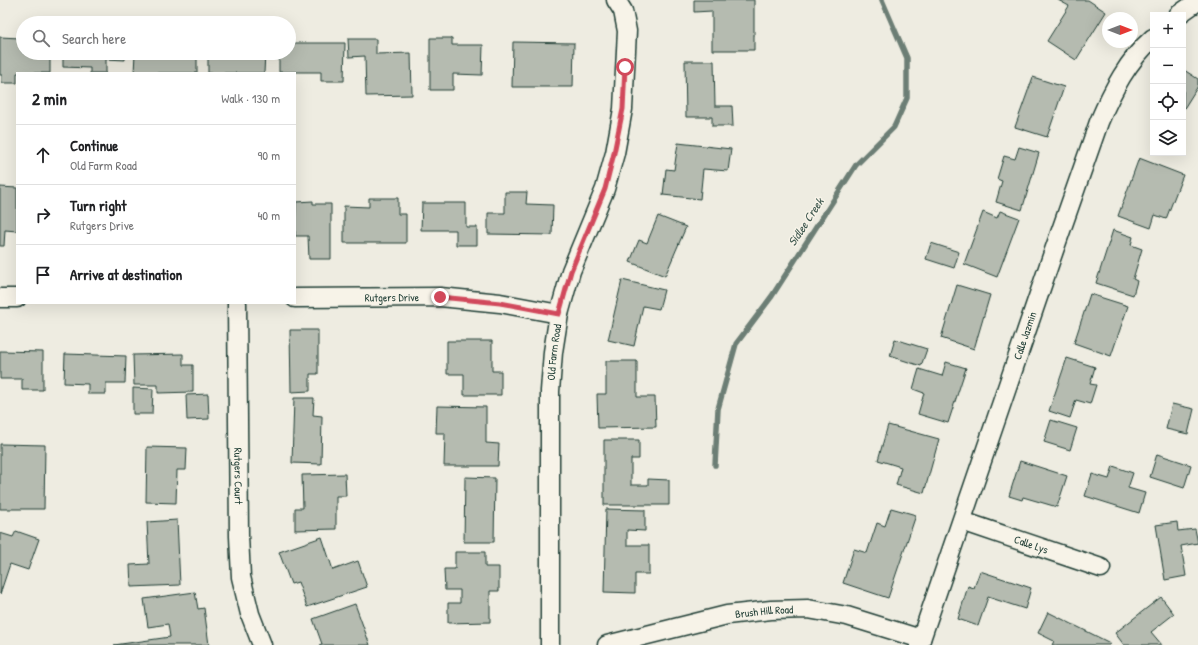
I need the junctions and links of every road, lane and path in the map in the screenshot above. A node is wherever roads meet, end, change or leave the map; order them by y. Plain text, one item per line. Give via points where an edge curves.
1 (616, 0) edge
2 (1198, 1) edge
3 (1182, 12) edge
4 (1150, 41) edge
5 (0, 298) edge
6 (16, 298) edge
7 (296, 298) edge
8 (238, 304) edge
9 (559, 314) junction
10 (962, 520) junction
11 (1100, 568) dead end
12 (920, 642) edge
13 (262, 645) edge
14 (550, 645) edge
15 (607, 645) edge

1 - 9 street, Old Farm Road via 623,11 627,31 623,109 605,189 571,271
2 - 3 street
4 - 10 street, Calle Jazmin via 1132,60 1099,122
5 - 6 street
7 - 9 street, Rutgers Drive via 440,297 500,303
8 - 13 street, Rutgers Court via 241,577 250,614
9 - 14 street, Old Farm Road via 550,391
10 - 11 street, Calle Lys
10 - 12 street, Calle Jazmin
12 - 15 street, Brush Hill Road via 847,616 808,609 779,609 727,615

